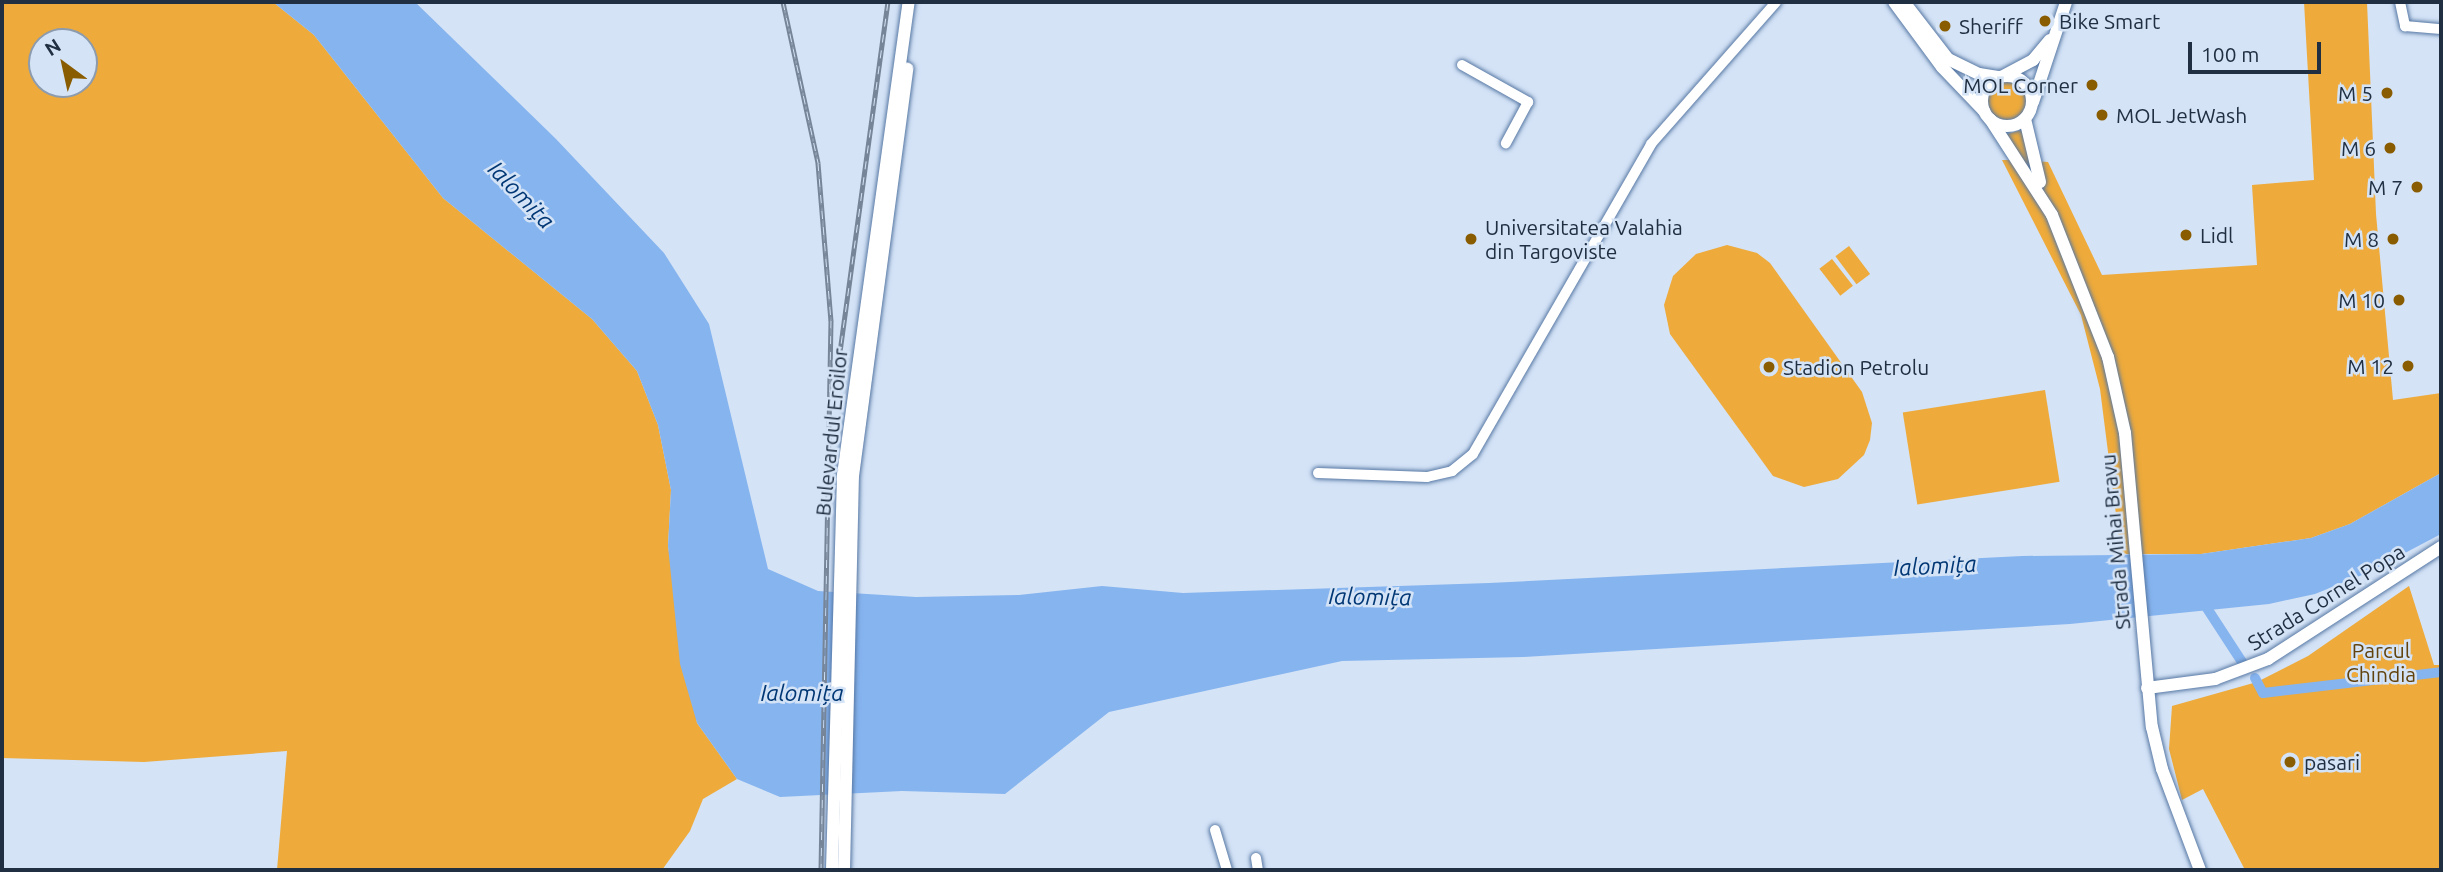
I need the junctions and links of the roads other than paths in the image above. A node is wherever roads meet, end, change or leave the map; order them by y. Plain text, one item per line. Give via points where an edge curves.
1 (909, 2) edge
2 (917, 2) edge
3 (1776, 2) edge
4 (1894, 2) edge
5 (1905, 2) edge
6 (2066, 2) edge
7 (2400, 2) edge
8 (2441, 29) edge
9 (2056, 31) junction
10 (1462, 65) dead end
11 (2001, 76) junction
12 (2032, 102) junction
13 (1987, 115) junction
14 (2025, 119) junction
15 (1506, 143) dead end
16 (2052, 215) junction
17 (1318, 472) dead end
18 (845, 530) junction
19 (2441, 547) edge
20 (2145, 667) junction
21 (2163, 687) junction
22 (2147, 688) junction
23 (2151, 722) junction
24 (1215, 830) dead end
25 (1256, 859) dead end
26 (832, 870) edge
27 (844, 870) edge
28 (1227, 870) edge
29 (1258, 870) edge
30 (2200, 870) edge

1 - 18 main road, Bulevardul Eroilor via 854,384
2 - 18 main road, Bulevardul Eroilor
3 - 17 street via 1651,144 1473,453 1452,471 1427,477
4 - 13 main road, Strada Mihai Bravu via 1930,52
5 - 11 main road via 1951,61
6 - 9 main road
7 - 8 street via 2405,26
9 - 11 main road via 2033,60
9 - 12 main road
10 - 15 street via 1528,102
11 - 12 main road via 2024,82
11 - 13 main road via 1983,95
12 - 14 main road
13 - 14 main road via 2004,126
13 - 16 main road, Strada Mihai Bravu
14 - 16 main road, Strada Mihai Bravu
16 - 20 main road, Strada Mihai Bravu via 2108,357 2125,433
18 - 26 main road, Bulevardul Eroilor
18 - 27 main road, Bulevardul Eroilor
19 - 21 main road, Strada Cornel Popa via 2276,655 2215,679
20 - 21 main road
20 - 22 main road, Strada Mihai Bravu
21 - 22 main road, Strada Cornel Popa
21 - 23 main road via 2154,698
22 - 23 main road, Strada Mihai Bravu
23 - 30 main road, Strada Mihai Bravu via 2164,776
24 - 28 street
25 - 29 street

